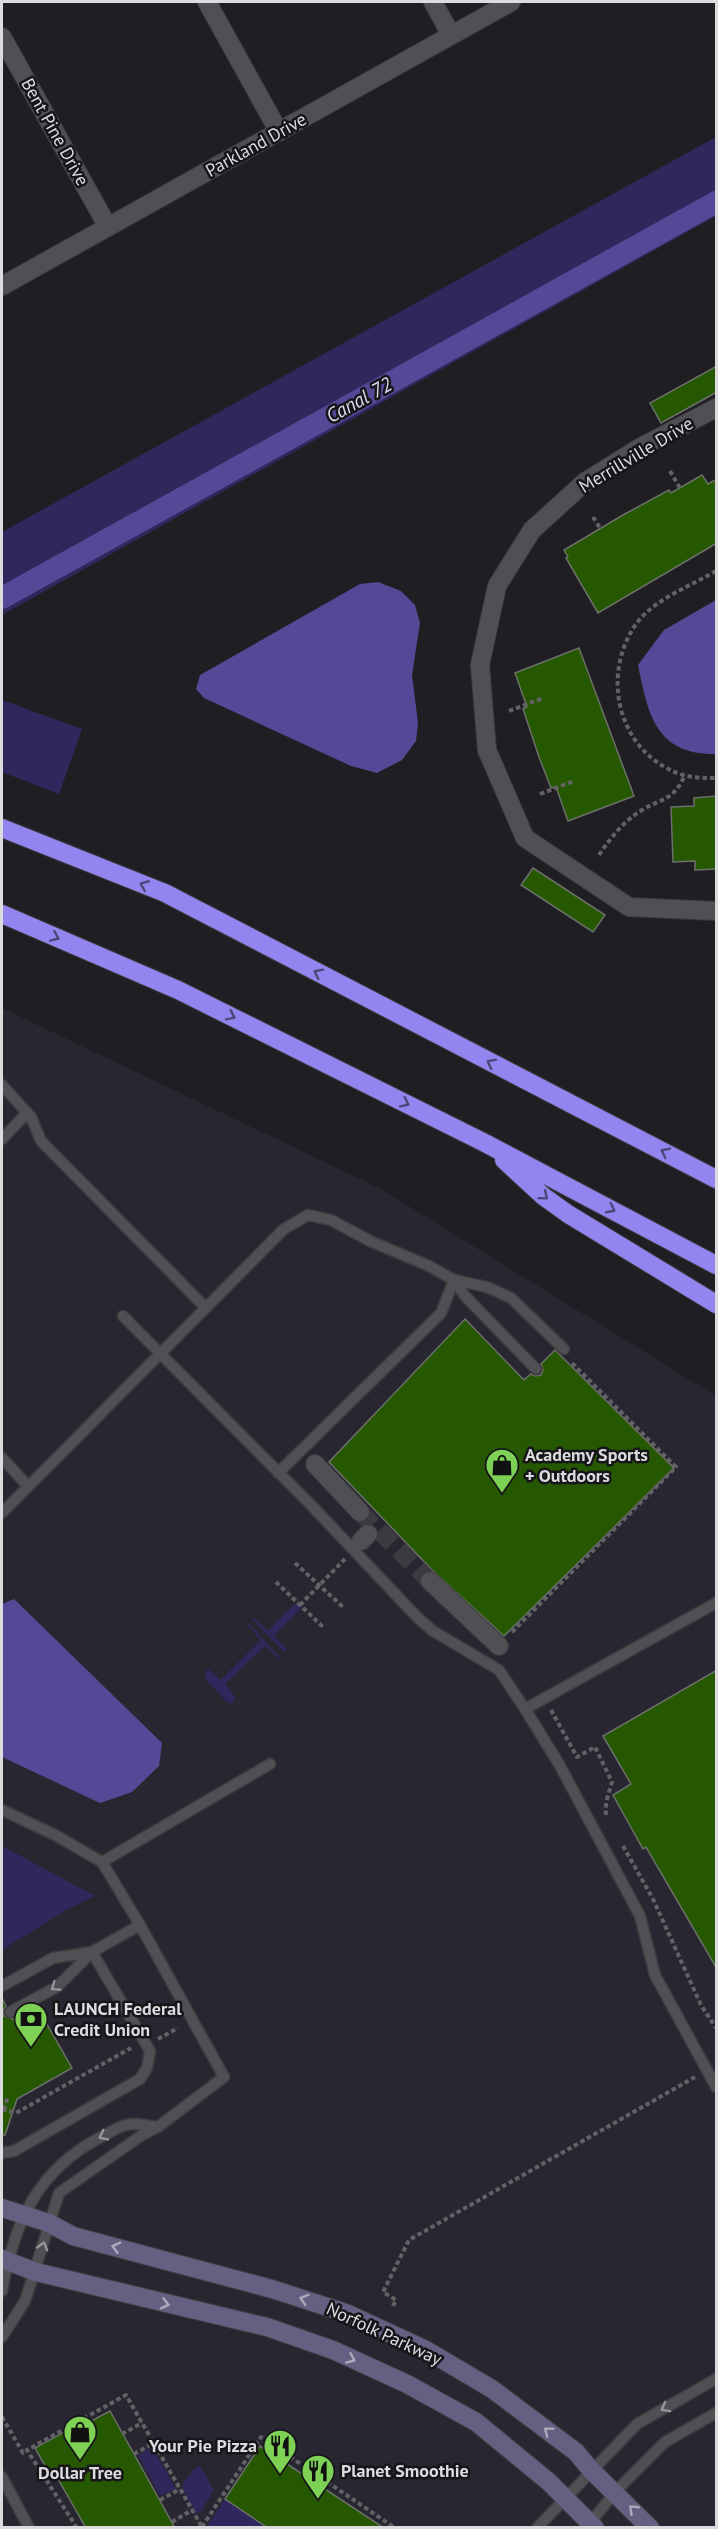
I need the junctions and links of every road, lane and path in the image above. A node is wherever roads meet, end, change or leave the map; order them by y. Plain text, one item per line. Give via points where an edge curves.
1 (207, 2) edge
2 (433, 2) edge
3 (511, 2) edge
4 (451, 35) junction
5 (2, 37) edge
6 (279, 132) junction
7 (108, 227) junction
8 (2, 286) edge
9 (717, 408) edge
10 (670, 471) dead end
11 (680, 488) dead end
12 (593, 517) dead end
13 (600, 528) dead end
14 (717, 571) edge
15 (543, 698) dead end
16 (509, 711) dead end
17 (685, 775) junction
18 (717, 778) edge
19 (574, 782) dead end
20 (540, 794) dead end
21 (2, 828) edge
22 (599, 855) dead end
23 (717, 911) edge
24 (2, 914) edge
25 (2, 1085) edge
26 (27, 1113) junction
27 (2, 1139) edge
28 (485, 1143) junction
29 (717, 1179) edge
30 (717, 1265) edge
31 (454, 1280) junction
32 (717, 1304) edge
33 (206, 1308) junction
34 (123, 1316) dead end
35 (564, 1349) joint
36 (159, 1354) junction
37 (536, 1369) dead end
38 (2, 1458) edge
39 (315, 1464) dead end
40 (278, 1473) junction
41 (28, 1486) junction
42 (360, 1512) tunnel mouth
43 (2, 1513) edge
44 (361, 1542) junction
45 (295, 1563) dead end
46 (276, 1581) dead end
47 (430, 1581) tunnel mouth
48 (320, 1585) junction
49 (717, 1603) edge
50 (300, 1605) junction
51 (344, 1608) dead end
52 (324, 1628) dead end
53 (500, 1647) joint
54 (525, 1709) junction
55 (555, 1715) dead end
56 (270, 1764) dead end
57 (2, 1810) edge
58 (611, 1824) dead end
59 (621, 1843) dead end
60 (102, 1862) junction
61 (140, 1925) junction
62 (92, 1952) junction
63 (2, 1986) edge
64 (10, 2012) dead end
65 (178, 2028) dead end
66 (717, 2028) edge
67 (146, 2043) junction
68 (707, 2070) junction
69 (717, 2087) edge
70 (8, 2096) dead end
71 (3, 2110) edge
72 (158, 2127) junction
73 (2, 2153) edge
74 (2, 2208) edge
75 (24, 2215) junction
76 (50, 2223) junction
77 (4, 2260) edge
78 (36, 2272) junction
79 (2, 2291) edge
80 (393, 2306) dead end
81 (2, 2337) edge
82 (717, 2379) edge
83 (717, 2413) edge
84 (2, 2416) edge
85 (142, 2423) junction
86 (122, 2434) dead end
87 (154, 2443) junction
88 (27, 2450) junction
89 (134, 2454) dead end
90 (591, 2470) junction
91 (2, 2477) edge
92 (180, 2489) junction
93 (615, 2492) junction
94 (565, 2496) junction
95 (160, 2500) dead end
96 (192, 2510) junction
97 (172, 2522) dead end
98 (591, 2526) edge
99 (202, 2527) edge
100 (29, 2528) edge
101 (77, 2528) edge
102 (395, 2528) edge
103 (537, 2528) edge
104 (650, 2528) edge

1 - 6 street
2 - 4 street
3 - 4 street, Parkland Drive
4 - 6 street, Parkland Drive
5 - 7 street, Bent Pine Drive
6 - 7 street, Parkland Drive
7 - 8 street, Parkland Drive
9 - 23 street, Merrillville Drive via 641,447 585,482 532,530 497,586 480,665 487,750 525,838 629,906
10 - 11 path
12 - 13 path
14 - 17 path via 652,609 637,623 618,664 618,705 626,724 637,742 658,762
15 - 16 path
17 - 18 path
17 - 22 path via 679,790 623,824
19 - 20 path
29 -> 21 highway via 165,893
24 -> 28 highway via 178,990
25 - 26 lane
26 - 27 lane
26 - 33 lane via 41,1141
28 -> 30 highway
28 -> 32 highway via 568,1214
31 - 33 lane via 331,1220 308,1215 284,1229
31 - 35 lane via 511,1298
31 - 37 lane
31 - 40 lane via 441,1313
33 - 36 lane
34 - 36 lane
35 - 53 path via 567,1359 675,1467
36 - 40 lane
36 - 41 lane
38 - 41 lane
39 - 42 street
40 - 44 lane
41 - 43 lane
44 - 48 path
44 - 54 lane via 433,1631 499,1670
45 - 48 path
46 - 50 path
47 - 53 street
48 - 50 path
48 - 51 path
49 - 54 lane
50 - 52 path
54 - 68 lane via 559,1764 640,1916 656,1975
55 - 58 path via 577,1757 595,1747 612,1782 605,1815
56 - 60 lane
57 - 60 lane
59 - 66 path via 653,1899 701,2005
60 - 61 lane
61 - 62 lane
61 - 72 lane via 224,2077
62 - 63 lane via 52,1958
62 -> 64 lane via 57,1987
62 - 67 lane
65 - 67 path
67 - 71 path via 127,2049 16,2113
67 - 73 lane via 150,2051 140,2079 14,2151
68 - 69 lane
68 - 80 path via 409,2240 383,2292 396,2300
70 - 71 path
72 -> 75 lane via 126,2124 80,2148 41,2184
72 - 76 lane via 59,2193
74 - 75 street, Norfolk Parkway
75 - 76 street, Norfolk Parkway
75 - 77 lane
78 -> 76 lane
90 -> 76 street, Norfolk Parkway via 576,2452 492,2389 426,2350 346,2313 262,2286 73,2236
77 - 78 street, Norfolk Parkway
77 - 79 lane
78 - 81 lane via 25,2301
78 -> 94 street, Norfolk Parkway via 267,2327 333,2350 476,2422
82 -> 90 lane via 637,2424
83 - 93 lane via 665,2442
84 - 88 path via 23,2453
85 - 86 path
85 - 87 path
85 - 88 path via 126,2395
87 - 89 path
87 - 92 path
88 - 101 path
90 - 93 street, Norfolk Parkway
90 - 94 lane
91 - 100 lane
92 - 95 path
92 - 96 path
93 - 98 lane
104 -> 93 street, Norfolk Parkway
94 - 98 street, Norfolk Parkway
94 - 103 lane
96 - 97 path
96 - 99 path
99 - 102 path via 261,2437

